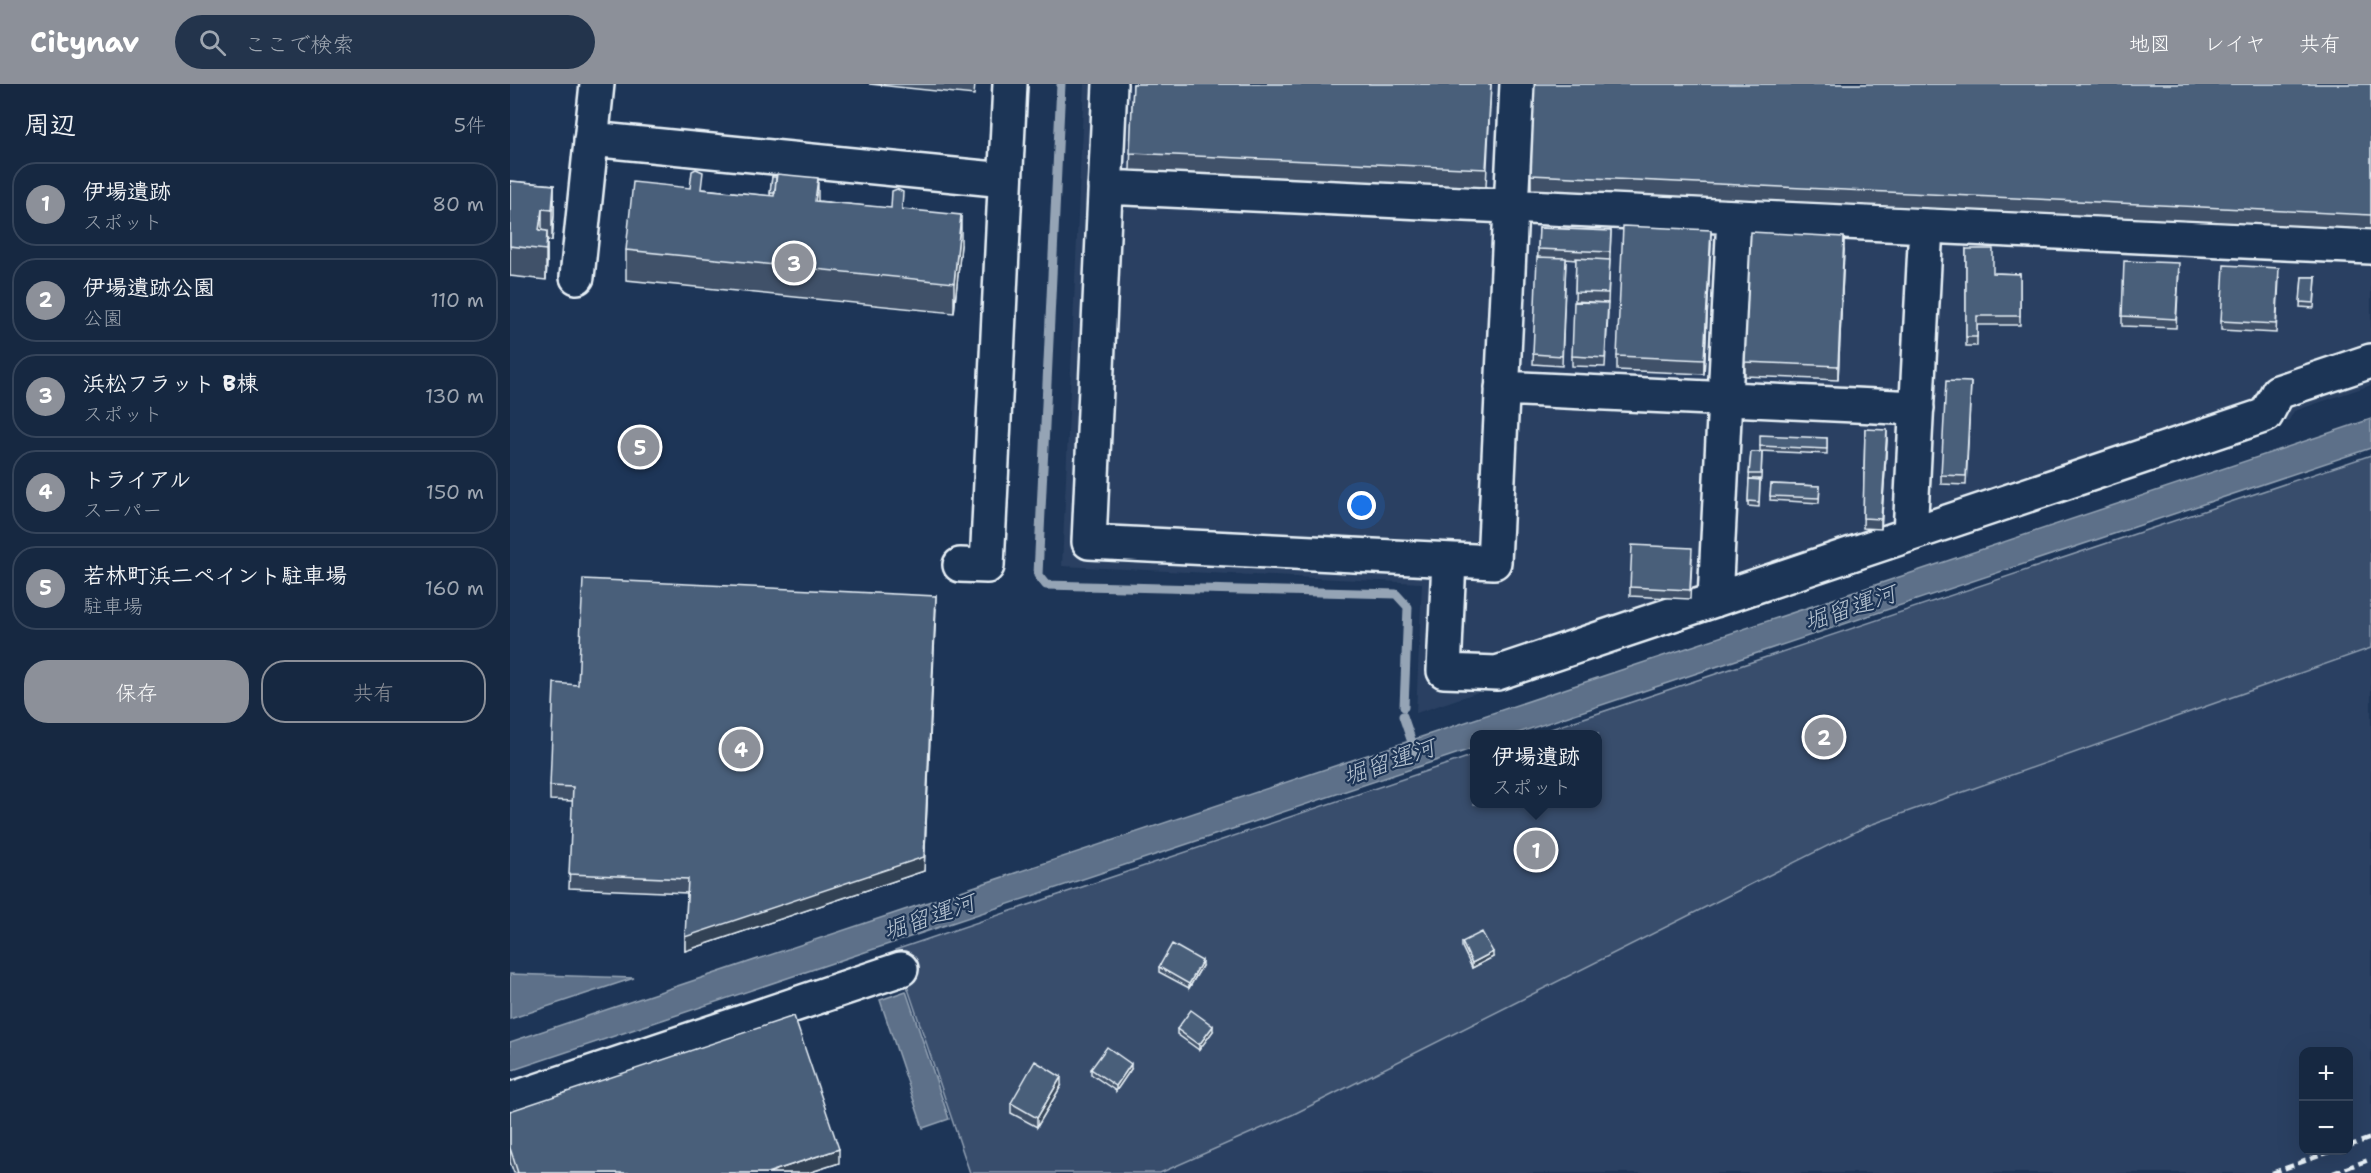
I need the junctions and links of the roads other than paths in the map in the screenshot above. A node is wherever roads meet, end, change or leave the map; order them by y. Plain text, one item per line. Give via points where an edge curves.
1 (597, 84) edge
2 (1010, 84) edge
3 (1110, 84) edge
4 (1517, 84) edge
5 (591, 139) junction
6 (1005, 180) junction
7 (1105, 187) junction
8 (1511, 206) junction
9 (1734, 217) junction
10 (1926, 226) junction
11 (2371, 247) edge
12 (577, 277) dead end
13 (2371, 361) edge
14 (1502, 388) junction
15 (1725, 399) junction
16 (1917, 408) junction
17 (1910, 534) junction
18 (1449, 560) junction
19 (960, 565) dead end
20 (1715, 600) junction
21 (901, 969) dead end
22 (510, 1100) edge

1 - 5 street
2 - 6 street
3 - 7 street
4 - 8 street
5 - 6 street
5 - 12 street
6 - 19 street via 987,566
7 - 8 street
7 - 18 street via 1089,542
8 - 9 street
8 - 14 street
9 - 10 street
9 - 15 street
10 - 11 street
10 - 16 street
13 - 17 street via 2278,392 2266,415
14 - 15 street
14 - 18 street via 1494,562
15 - 16 street
15 - 20 street
16 - 17 street
17 - 20 street
18 - 20 street via 1444,671 1497,673
21 - 22 street

